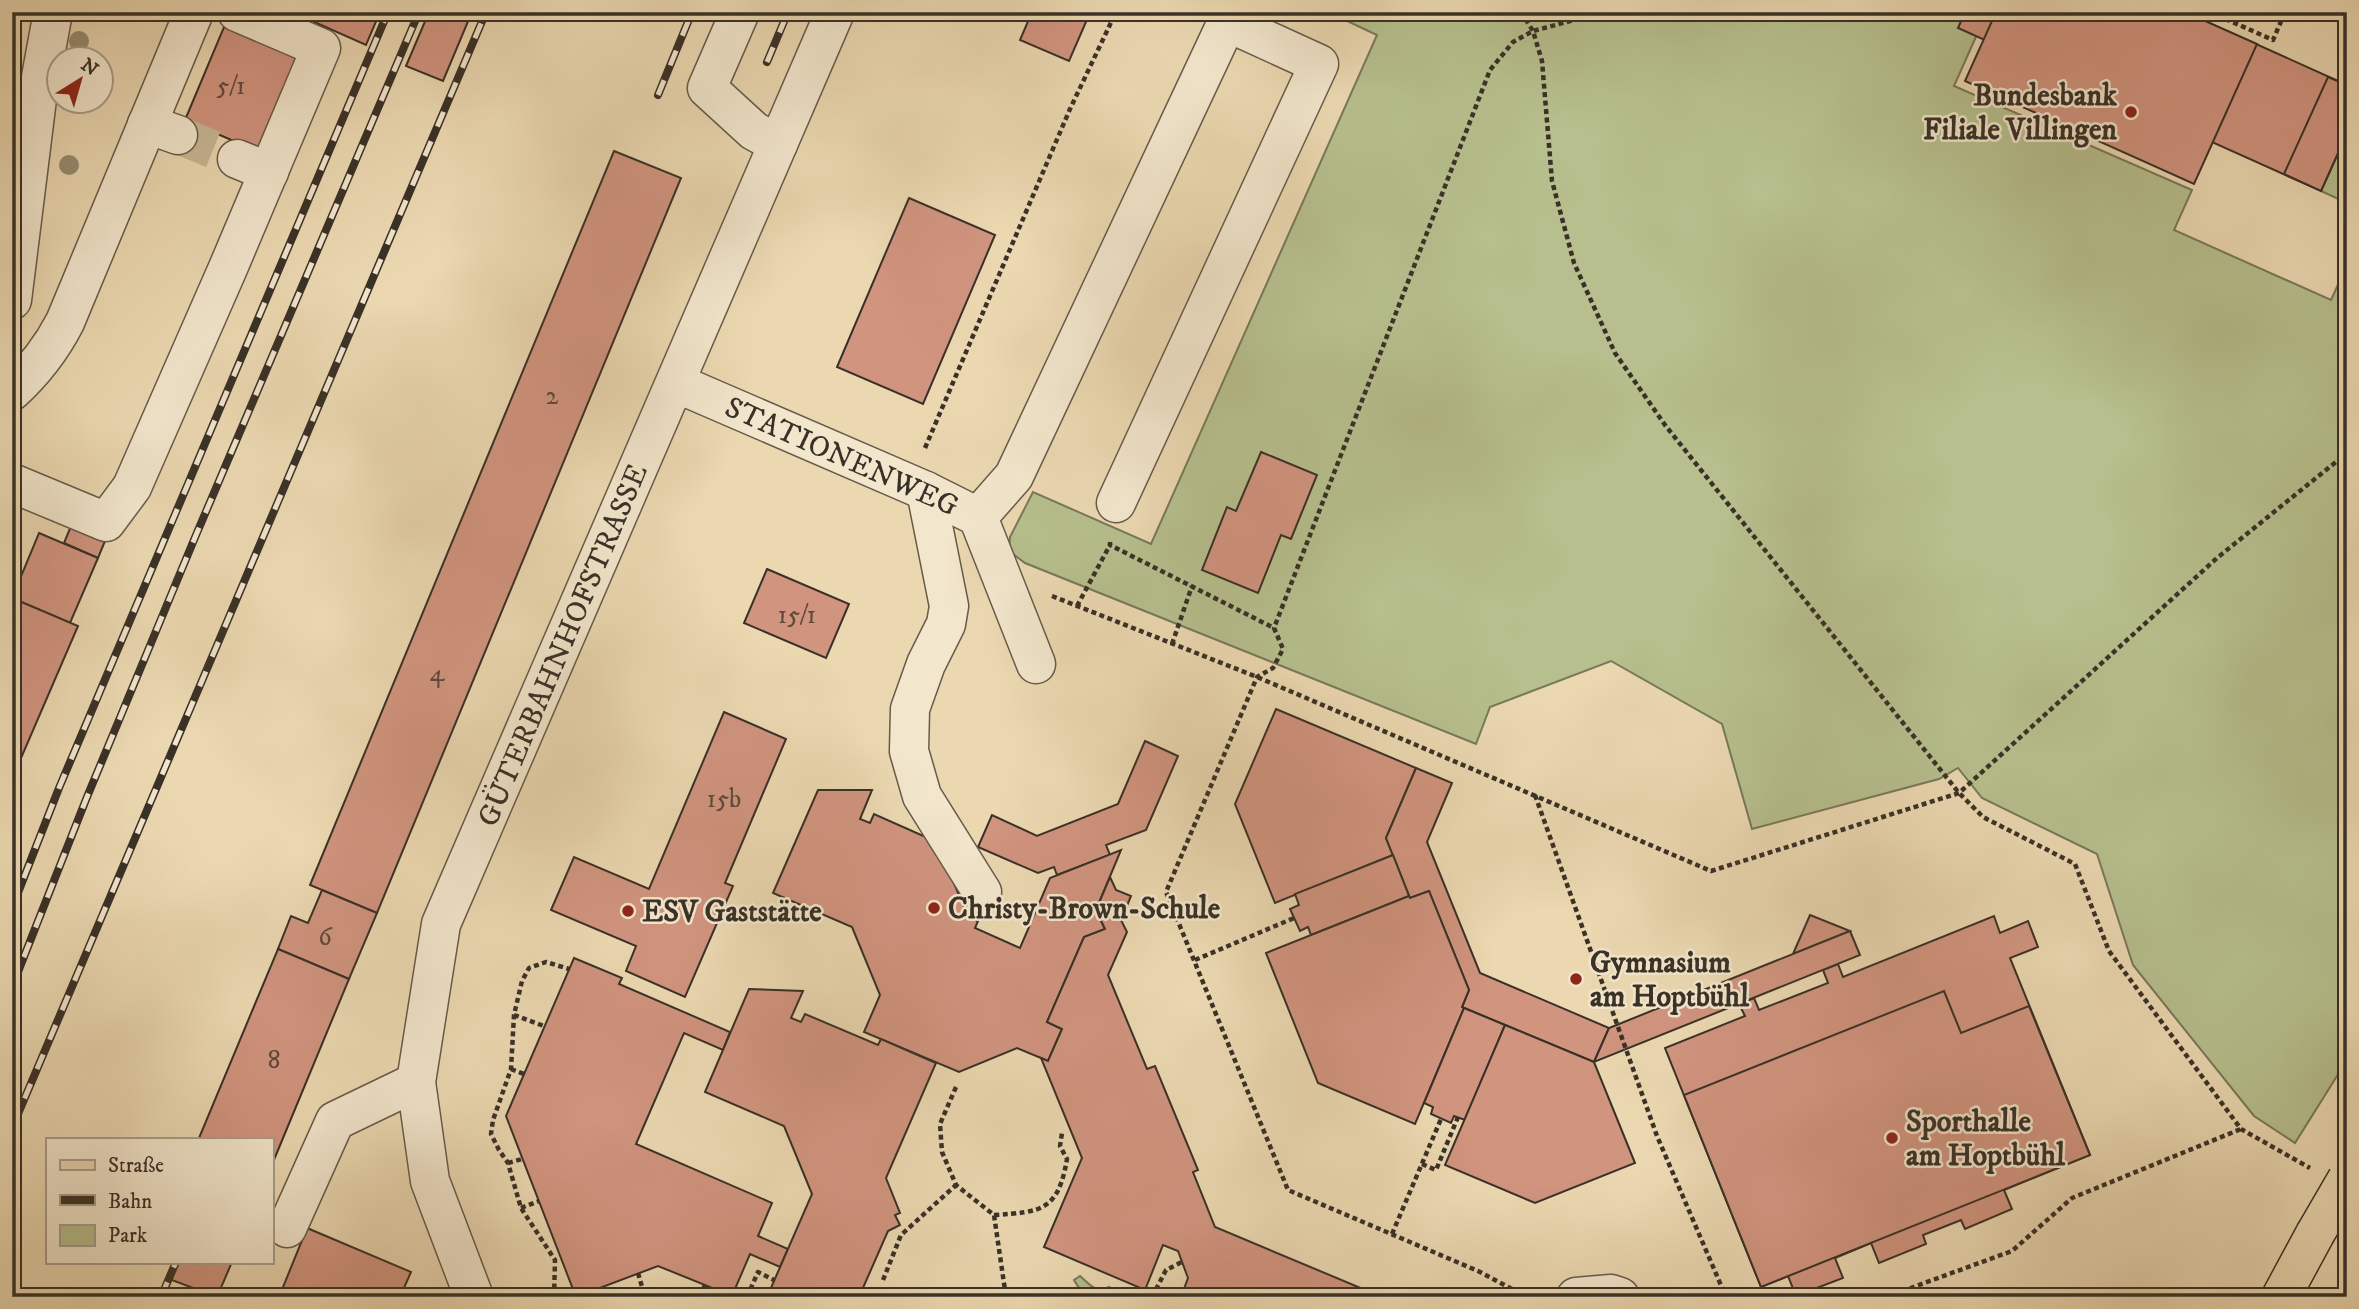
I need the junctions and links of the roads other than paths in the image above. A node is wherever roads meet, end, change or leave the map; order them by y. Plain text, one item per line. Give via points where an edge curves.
1 (53, 12) edge
2 (194, 12) edge
3 (237, 12) edge
4 (740, 12) edge
5 (835, 12) edge
6 (778, 144) junction
7 (12, 300) edge
8 (676, 383) junction
9 (12, 391) edge
10 (12, 483) edge
11 (918, 488) junction
12 (1116, 503) road end
13 (978, 516) junction
14 (1036, 664) dead end
15 (982, 892) dead end
16 (416, 1082) junction
17 (2329, 1174) edge
18 (287, 1228) dead end
19 (474, 1297) edge
20 (1576, 1297) edge
21 (1620, 1297) edge
22 (2281, 1297) edge

1 - 7 street via 37,99
2 - 9 street via 154,135 65,322 54,344
3 - 10 street via 321,48 253,165 132,487 106,522
4 - 6 street via 707,89 754,131
5 - 6 street, GÜTERBAHNHOFSTRASSE
6 - 8 street, GÜTERBAHNHOFSTRASSE
8 - 11 street, STATIONENWEG
8 - 16 street, GÜTERBAHNHOFSTRASSE via 441,924
11 - 13 street, STATIONENWEG
11 - 15 street via 949,606 946,625 910,709 909,751 922,796
12 - 13 street via 1319,64 1227,22 1014,476
13 - 14 street, STATIONENWEG
16 - 18 street via 335,1121
16 - 19 street, GÜTERBAHNHOFSTRASSE via 430,1181
17 - 22 main road, bridge via 2315,1234
20 - 21 street

